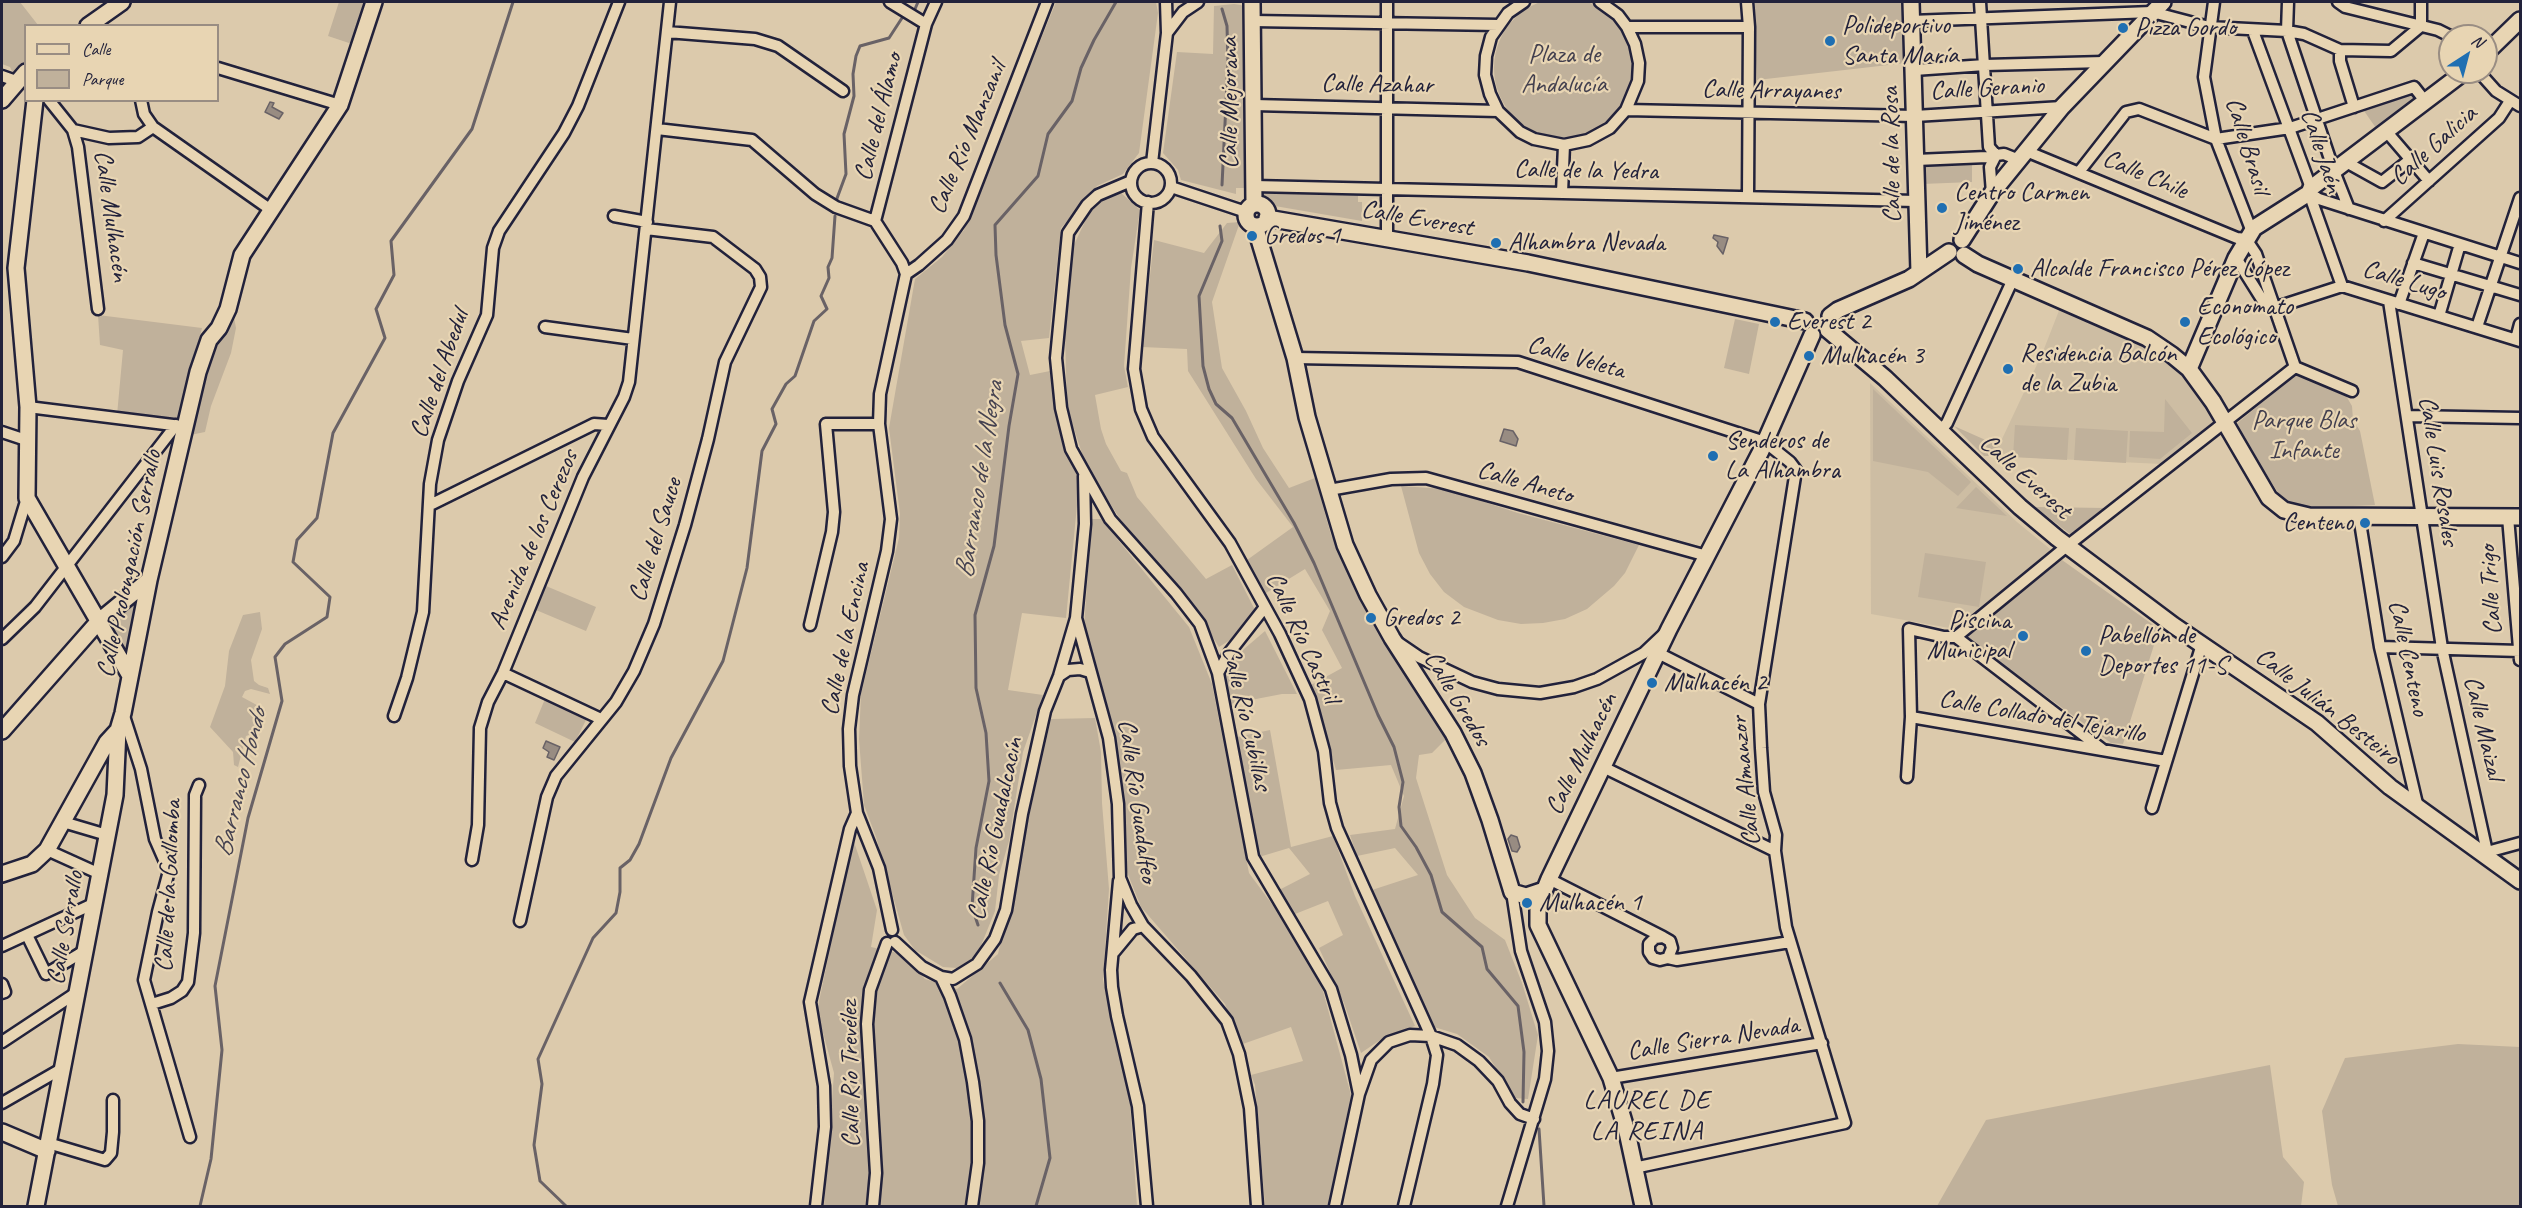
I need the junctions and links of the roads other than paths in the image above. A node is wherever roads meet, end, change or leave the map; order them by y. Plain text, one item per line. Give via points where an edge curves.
1 (122, 2) edge
2 (374, 2) edge
3 (619, 2) edge
4 (670, 2) edge
5 (890, 2) edge
6 (936, 2) edge
7 (1047, 2) edge
8 (1166, 2) edge
9 (1198, 2) edge
10 (1387, 2) edge
11 (1524, 2) edge
12 (1600, 2) edge
13 (1747, 2) edge
14 (1911, 2) edge
15 (1980, 2) edge
16 (2163, 2) edge
17 (2214, 2) edge
18 (2288, 2) edge
19 (2338, 2) edge
20 (2421, 2) edge
21 (1251, 8) edge
22 (2152, 12) junction
23 (1981, 18) junction
24 (2520, 20) edge
25 (1911, 21) junction
26 (91, 24) edge
27 (926, 24) junction
28 (1387, 25) junction
29 (1498, 26) junction
30 (2421, 26) junction
31 (1627, 27) junction
32 (1749, 27) junction
33 (2209, 27) junction
34 (2253, 31) junction
35 (2287, 31) junction
36 (668, 32) junction
37 (2438, 32) edge
38 (1167, 33) junction
39 (2498, 41) edge
40 (2340, 50) junction
41 (2104, 62) junction
42 (1985, 65) junction
43 (219, 68) edge
44 (1914, 70) junction
45 (18, 75) edge
46 (2448, 84) edge
47 (2490, 84) edge
48 (843, 91) dead end
49 (2, 100) edge
50 (2425, 101) junction
51 (2510, 101) junction
52 (35, 102) edge
53 (51, 102) edge
54 (141, 102) edge
55 (340, 105) junction
56 (1254, 105) junction
57 (2520, 106) edge
58 (2062, 107) junction
59 (2354, 107) junction
60 (1385, 108) junction
61 (1626, 110) junction
62 (1498, 111) junction
63 (1987, 111) junction
64 (1749, 113) junction
65 (1915, 116) junction
66 (2317, 120) junction
67 (153, 127) junction
68 (2290, 128) junction
69 (657, 129) junction
70 (73, 130) junction
71 (2386, 131) junction
72 (2216, 139) junction
73 (1564, 145) junction
74 (2022, 155) junction
75 (1994, 157) junction
76 (2410, 159) junction
77 (1916, 160) junction
78 (1152, 163) junction
79 (2340, 166) junction
80 (2079, 172) junction
81 (1997, 178) junction
82 (1131, 181) junction
83 (2429, 181) junction
84 (1254, 186) junction
85 (1170, 187) junction
86 (1385, 189) junction
87 (2310, 190) junction
88 (1562, 193) junction
89 (1748, 197) junction
90 (2520, 198) edge
91 (1917, 201) junction
92 (1148, 202) junction
93 (1250, 208) junction
94 (2349, 209) junction
95 (271, 210) junction
96 (614, 216) dead end
97 (875, 221) junction
98 (2385, 221) junction
99 (1261, 222) junction
100 (647, 225) junction
101 (2424, 233) junction
102 (2249, 235) junction
103 (1387, 238) junction
104 (2460, 244) junction
105 (1958, 249) junction
106 (2500, 257) junction
107 (2236, 258) junction
108 (2413, 263) junction
109 (2520, 263) edge
110 (1919, 272) junction
111 (906, 274) junction
112 (2451, 274) junction
113 (2013, 279) junction
114 (2342, 286) junction
115 (2491, 286) junction
116 (2520, 295) edge
117 (2394, 303) junction
118 (2274, 308) junction
119 (98, 309) dead end
120 (2439, 316) junction
121 (1829, 323) junction
122 (2520, 324) edge
123 (545, 327) dead end
124 (2478, 327) junction
125 (1809, 328) junction
126 (633, 339) junction
127 (2518, 340) edge
128 (1295, 358) junction
129 (2295, 368) junction
130 (2189, 369) junction
131 (2352, 391) dead end
132 (28, 407) junction
133 (2407, 416) junction
134 (2520, 418) edge
135 (2225, 422) junction
136 (879, 424) junction
137 (180, 426) junction
138 (608, 426) junction
139 (1940, 431) junction
140 (2, 432) edge
141 (29, 441) junction
142 (1765, 442) junction
143 (1084, 473) junction
144 (1329, 490) junction
145 (1794, 490) junction
146 (27, 498) junction
147 (430, 505) junction
148 (1800, 509) dead end
149 (2359, 516) junction
150 (2422, 516) junction
151 (2514, 517) edge
152 (2067, 546) junction
153 (1707, 556) junction
154 (2, 557) edge
155 (67, 567) junction
156 (149, 580) junction
157 (1266, 607) junction
158 (1076, 618) junction
159 (98, 622) junction
160 (810, 625) dead end
161 (1276, 627) junction
162 (1670, 629) junction
163 (1249, 630) junction
164 (1956, 637) junction
165 (1392, 638) junction
166 (2, 639) edge
167 (2202, 644) junction
168 (2380, 647) junction
169 (2442, 648) junction
170 (1210, 651) junction
171 (1229, 653) junction
172 (1658, 653) junction
173 (2520, 654) edge
174 (1090, 672) junction
175 (503, 673) junction
176 (1218, 673) junction
177 (129, 674) junction
178 (1059, 676) junction
179 (1760, 704) junction
180 (123, 713) junction
181 (394, 716) dead end
182 (1911, 717) junction
183 (601, 719) junction
184 (118, 730) junction
185 (2, 731) edge
186 (2103, 750) junction
187 (2166, 761) junction
188 (1603, 767) junction
189 (1907, 777) dead end
190 (199, 785) dead end
191 (2393, 789) junction
192 (2152, 808) dead end
193 (2418, 808) junction
194 (857, 813) junction
195 (63, 822) junction
196 (107, 835) junction
197 (2520, 843) edge
198 (47, 850) junction
199 (1775, 852) junction
200 (2486, 853) junction
201 (472, 860) dead end
202 (2, 874) edge
203 (100, 874) junction
204 (1120, 878) junction
205 (2520, 881) edge
206 (1546, 884) junction
207 (1512, 892) junction
208 (2520, 893) edge
209 (95, 903) junction
210 (520, 921) dead end
211 (1143, 926) junction
212 (892, 930) joint
213 (27, 934) junction
214 (1663, 937) junction
215 (891, 942) junction
216 (1790, 942) junction
217 (2, 946) edge
218 (86, 950) junction
219 (1114, 952) junction
220 (1668, 958) junction
221 (941, 977) junction
222 (953, 978) junction
223 (2, 984) edge
224 (79, 991) junction
225 (2, 993) edge
226 (950, 996) junction
227 (152, 1004) junction
228 (1431, 1036) junction
229 (2, 1042) edge
230 (1822, 1043) junction
231 (1351, 1055) junction
232 (1371, 1060) junction
233 (63, 1068) junction
234 (1611, 1078) junction
235 (1359, 1094) junction
236 (113, 1100) dead end
237 (2, 1103) edge
238 (1534, 1119) junction
239 (2, 1132) edge
240 (190, 1137) dead end
241 (47, 1147) junction
242 (1635, 1168) junction
243 (36, 1206) edge
244 (816, 1206) edge
245 (873, 1206) edge
246 (972, 1206) edge
247 (1147, 1206) edge
248 (1257, 1206) edge
249 (1335, 1206) edge
250 (1404, 1206) edge
251 (1507, 1206) edge
252 (1643, 1206) edge

1 - 26 street
2 - 55 street, Calle Prolongación Serrallo
3 - 147 street, Calle del Abedul via 564,133 499,231 489,266 487,315 446,411 430,484
4 - 36 street, Avenida de los Cerezos
5 - 27 street, Calle del Álamo
6 - 27 street, Calle del Álamo
7 - 111 street, Calle Río Manzanil via 964,216 947,240
8 - 38 street
9 - 38 street via 1183,12
10 - 28 street
11 - 29 street
12 - 31 street
13 - 32 street
14 - 25 street, Calle de la Rosa
15 - 23 street
16 - 22 street
17 - 33 street, Calle Brasil
18 - 35 street
19 - 30 street
20 - 30 street
21 - 28 street
21 - 56 street, Calle Mejorana
22 - 23 street
22 - 33 street
22 - 41 street
23 - 25 street
23 - 42 street
24 - 39 street
25 - 44 street, Calle de la Rosa
27 - 97 street, Calle del Álamo
28 - 29 street
28 - 60 street
29 - 62 street via 1486,56 1485,75
30 - 37 street
30 - 40 street via 2391,51
31 - 32 street
31 - 61 street via 1639,63 1638,81
32 - 64 street
33 - 34 street
33 - 72 street, Calle Brasil via 2204,77
34 - 35 street
34 - 68 street, Calle Jaén
35 - 40 street
35 - 66 street
36 - 48 street via 756,39 778,46
36 - 69 street, Avenida de los Cerezos
38 - 78 street
40 - 59 street via 2342,71
41 - 42 street
41 - 58 street
42 - 44 street
42 - 63 street
43 - 55 street
44 - 65 street, Calle de la Rosa
45 - 49 street
46 - 50 street
47 - 51 street
50 - 59 street via 2414,87
50 - 71 street
51 - 57 street
51 - 83 street, Calle Galicia via 2499,118
52 - 132 street via 16,268
53 - 70 street
54 - 67 street
55 - 95 street, Calle Prolongación Serrallo
56 - 60 street, Calle Azahar
56 - 84 street, Calle Mejorana
58 - 63 street, Calle Geranio
58 - 74 street
59 - 66 street
60 - 62 street, Calle Azahar
60 - 86 street
61 - 64 street, Calle Arrayanes
61 - 73 street via 1610,128 1588,140
62 - 73 street via 1508,123 1534,139
63 - 65 street, Calle Geranio
63 - 75 street via 1989,147
64 - 65 street, Calle Arrayanes
64 - 89 street
65 - 77 street, Calle de la Rosa
66 - 68 street
66 - 79 street
67 - 70 street via 138,137 109,138
67 - 95 street
68 - 72 street
68 - 87 street, Calle Jaén
69 - 97 street via 752,140 815,194 836,207
69 - 100 street, Avenida de los Cerezos
70 - 119 street, Calle Mulhacén
71 - 76 street
71 - 79 street
72 - 80 street via 2139,109 2126,112
72 - 102 street, Calle Brasil
73 - 88 street
74 - 75 street, Calle Chile
74 - 80 street, Calle Chile
74 - 81 street
75 - 77 street, Calle Chile
75 - 81 street
76 - 79 street via 2382,182
76 - 83 street
77 - 91 street, Calle de la Rosa
78 - 82 street via 1140,165
78 - 85 street via 1165,168
79 - 87 street
79 - 94 street
80 - 102 street, Calle Chile via 2237,238
81 - 105 street
82 - 92 street via 1137,197
82 - 143 street, Calle Río Cubillas via 1098,195 1068,233 1056,358 1060,408 1071,449
83 - 98 street, Calle Galicia
84 - 86 street, Calle de la Yedra
84 - 93 street, Calle Mejorana
85 - 92 street via 1160,200
85 - 93 street
86 - 88 street, Calle de la Yedra
86 - 103 street
87 - 94 street via 2319,200
87 - 102 street
87 - 114 street, Calle Jaén
88 - 89 street, Calle de la Yedra
89 - 91 street, Calle de la Yedra
90 - 106 street
91 - 110 street, Calle de la Rosa
92 - 157 street, Calle Río Castril via 1134,369 1141,409 1152,437 1230,543
93 - 99 street via 1264,207
94 - 98 street
95 - 137 street, Calle Prolongación Serrallo via 242,255 228,309 208,340
96 - 100 street
97 - 111 street
98 - 101 street
99 - 103 street, Calle Everest
99 - 128 street, Calle Gredos
100 - 126 street, Avenida de los Cerezos
100 - 183 street, Calle del Sauce via 713,237 755,269 761,287 725,362 685,525 654,624 634,671
101 - 104 street
101 - 108 street
102 - 107 street
102 - 118 street, Calle Brasil
103 - 125 street, Calle Everest via 1528,263
104 - 106 street
104 - 112 street
105 - 110 street
105 - 113 street
106 - 109 street
106 - 115 street
107 - 118 street, Calle Brasil via 2263,300
107 - 130 street
108 - 112 street
108 - 117 street
110 - 121 street
111 - 136 street, Calle de la Encina via 883,377
112 - 115 street
112 - 120 street
113 - 130 street via 2147,338
113 - 139 street
114 - 117 street, Calle Lugo
114 - 118 street, Calle Lugo
115 - 116 street
115 - 124 street
117 - 120 street, Calle Lugo
117 - 133 street, Calle Luis Rosales
118 - 129 street, Calle Brasil
120 - 124 street, Calle Lugo
121 - 125 street via 1819,336
121 - 139 street, Calle Everest
122 - 127 street
123 - 126 street
124 - 127 street, Calle Lugo
125 - 142 street, Calle Mulhacén
126 - 138 street, Avenida de los Cerezos via 629,382
128 - 142 street, Calle Veleta via 1518,362
128 - 144 street, Calle Gredos via 1307,417
129 - 131 street
129 - 135 street
130 - 135 street
132 - 137 street
132 - 141 street
133 - 134 street
133 - 150 street, Calle Luis Rosales
135 - 149 street via 2269,498 2284,510 2309,516
135 - 152 street
136 - 160 street, Calle de la Encina via 826,424 834,512
136 - 194 street, Calle de la Encina via 891,519 849,729
137 - 155 street
137 - 156 street, Calle Prolongación Serrallo
138 - 147 street, Avenida de los Cerezos via 594,424
138 - 175 street, Avenida de los Cerezos via 583,477
139 - 152 street, Calle Everest
140 - 141 street
141 - 146 street
142 - 145 street, Calle Almanzor via 1796,470
142 - 153 street, Calle Mulhacén
143 - 158 street, Calle Río Guadalcacín
143 - 170 street, Calle Río Cubillas via 1110,519 1200,624
144 - 153 street, Calle Aneto via 1391,479 1426,478
144 - 165 street, Calle Gredos via 1345,545
145 - 148 street
145 - 179 street, Calle Almanzor
146 - 154 street via 14,541
146 - 155 street
147 - 181 street, Calle del Abedul via 423,612
149 - 150 street
149 - 168 street, Calle Centeno
150 - 151 street
150 - 169 street, Calle Luis Rosales
151 - 173 street, Calle Trigo
152 - 164 street
152 - 167 street, Calle Everest
153 - 162 street, Calle Mulhacén
155 - 159 street
155 - 166 street via 35,607
156 - 159 street
156 - 177 street, Calle Prolongación Serrallo
157 - 161 street, Calle Río Castril
157 - 163 street
158 - 174 street, Calle Río Guadalfeo
158 - 178 street, Calle Río Guadalcacín
159 - 177 street
159 - 185 street
161 - 163 street
161 - 228 street, Calle Río Castril via 1310,699 1324,751 1337,828
162 - 165 street via 1644,653 1620,667 1574,687 1540,693 1472,682 1419,657
162 - 172 street, Calle Mulhacén
163 - 171 street
164 - 182 street via 1909,629
164 - 186 street
165 - 207 street, Calle Gredos via 1454,733 1473,773
167 - 187 street
167 - 191 street, Calle Julián Besteiro via 2317,723
168 - 169 street
168 - 193 street, Calle Centeno
169 - 173 street
169 - 200 street, Calle Maizal
170 - 171 street via 1219,655
170 - 176 street, Calle Río Cubillas
171 - 176 street
172 - 179 street
172 - 188 street, Calle Mulhacén
174 - 178 street via 1068,669
174 - 204 street, Calle Río Guadalfeo via 1109,738 1118,804
175 - 183 street
175 - 201 street, Avenida de los Cerezos via 480,728 478,825
176 - 231 street, Calle Río Cubillas via 1253,857 1331,989
177 - 180 street, Calle Prolongación Serrallo
178 - 222 street, Calle Río Guadalcacín via 1046,711 1022,814 1006,910 995,939 977,964
179 - 199 street, Calle Almanzor via 1764,792 1776,835
180 - 184 street, Calle Serrallo
180 - 227 street via 141,769 155,839 169,871 144,980
182 - 186 street, Calle Collado del Tejarillo
182 - 189 street
183 - 210 street, Calle del Sauce via 567,759 547,797
184 - 195 street via 107,742
184 - 196 street, Calle Serrallo via 115,795
186 - 187 street, Calle Collado del Tejarillo
187 - 192 street
188 - 199 street
188 - 206 street, Calle Mulhacén
190 - 227 street, Calle de la Gallomba via 195,795 194,933 188,982 171,998
191 - 193 street, Calle Julián Besteiro
191 - 208 street, Calle Julián Besteiro via 2424,823
193 - 200 street, Calle Julián Besteiro
194 - 212 street, Calle de la Encina via 879,868
194 - 244 street via 810,1002 824,1086 825,1126
195 - 196 street
195 - 198 street
196 - 203 street, Calle Serrallo
197 - 200 street
198 - 202 street via 32,864
198 - 203 street
199 - 216 street, Calle Almanzor
200 - 205 street, Calle Julián Besteiro
203 - 209 street, Calle Serrallo
204 - 211 street, Calle Río Guadalfeo
204 - 219 street
206 - 207 street via 1526,896
206 - 214 street
206 - 234 street, Calle Mulhacén via 1538,906 1538,925
207 - 238 street, Calle Gredos via 1521,951 1545,1022 1548,1051
209 - 213 street
209 - 218 street, Calle Serrallo
211 - 219 street via 1133,929
211 - 248 street, Calle Río Guadalfeo via 1191,975 1227,1021 1239,1054 1250,1108
212 - 215 street, Calle Río Trevélez via 884,935
213 - 217 street
213 - 218 street via 46,974
214 - 220 street via 1672,945
214 - 220 street via 1652,940 1649,952 1657,960
215 - 221 street
215 - 245 street, Calle Río Trevélez via 870,990 867,1024 876,1173
216 - 220 street via 1677,960
216 - 230 street, Calle Almanzor
218 - 224 street, Calle Serrallo
219 - 247 street via 1112,987 1138,1106
221 - 222 street
221 - 226 street
222 - 226 street
223 - 225 street
224 - 229 street
224 - 233 street, Calle Serrallo
226 - 246 street via 965,1039 978,1121
227 - 240 street
228 - 232 street via 1410,1035 1389,1042
228 - 238 street via 1458,1045 1479,1061 1520,1114
228 - 250 street, Calle Río Castril via 1437,1055 1433,1084
230 - 234 street, Calle Sierra Nevada
230 - 242 street, Calle Almanzor via 1845,1123
231 - 232 street via 1362,1062
231 - 235 street, Calle Río Cubillas
232 - 235 street
233 - 237 street
233 - 241 street, Calle Serrallo
234 - 242 street, Calle Mulhacén
235 - 249 street, Calle Río Cubillas
236 - 241 street via 111,1153 105,1160
238 - 251 street, Calle Gredos
239 - 241 street
241 - 243 street, Calle Serrallo
242 - 252 street, Calle Mulhacén

